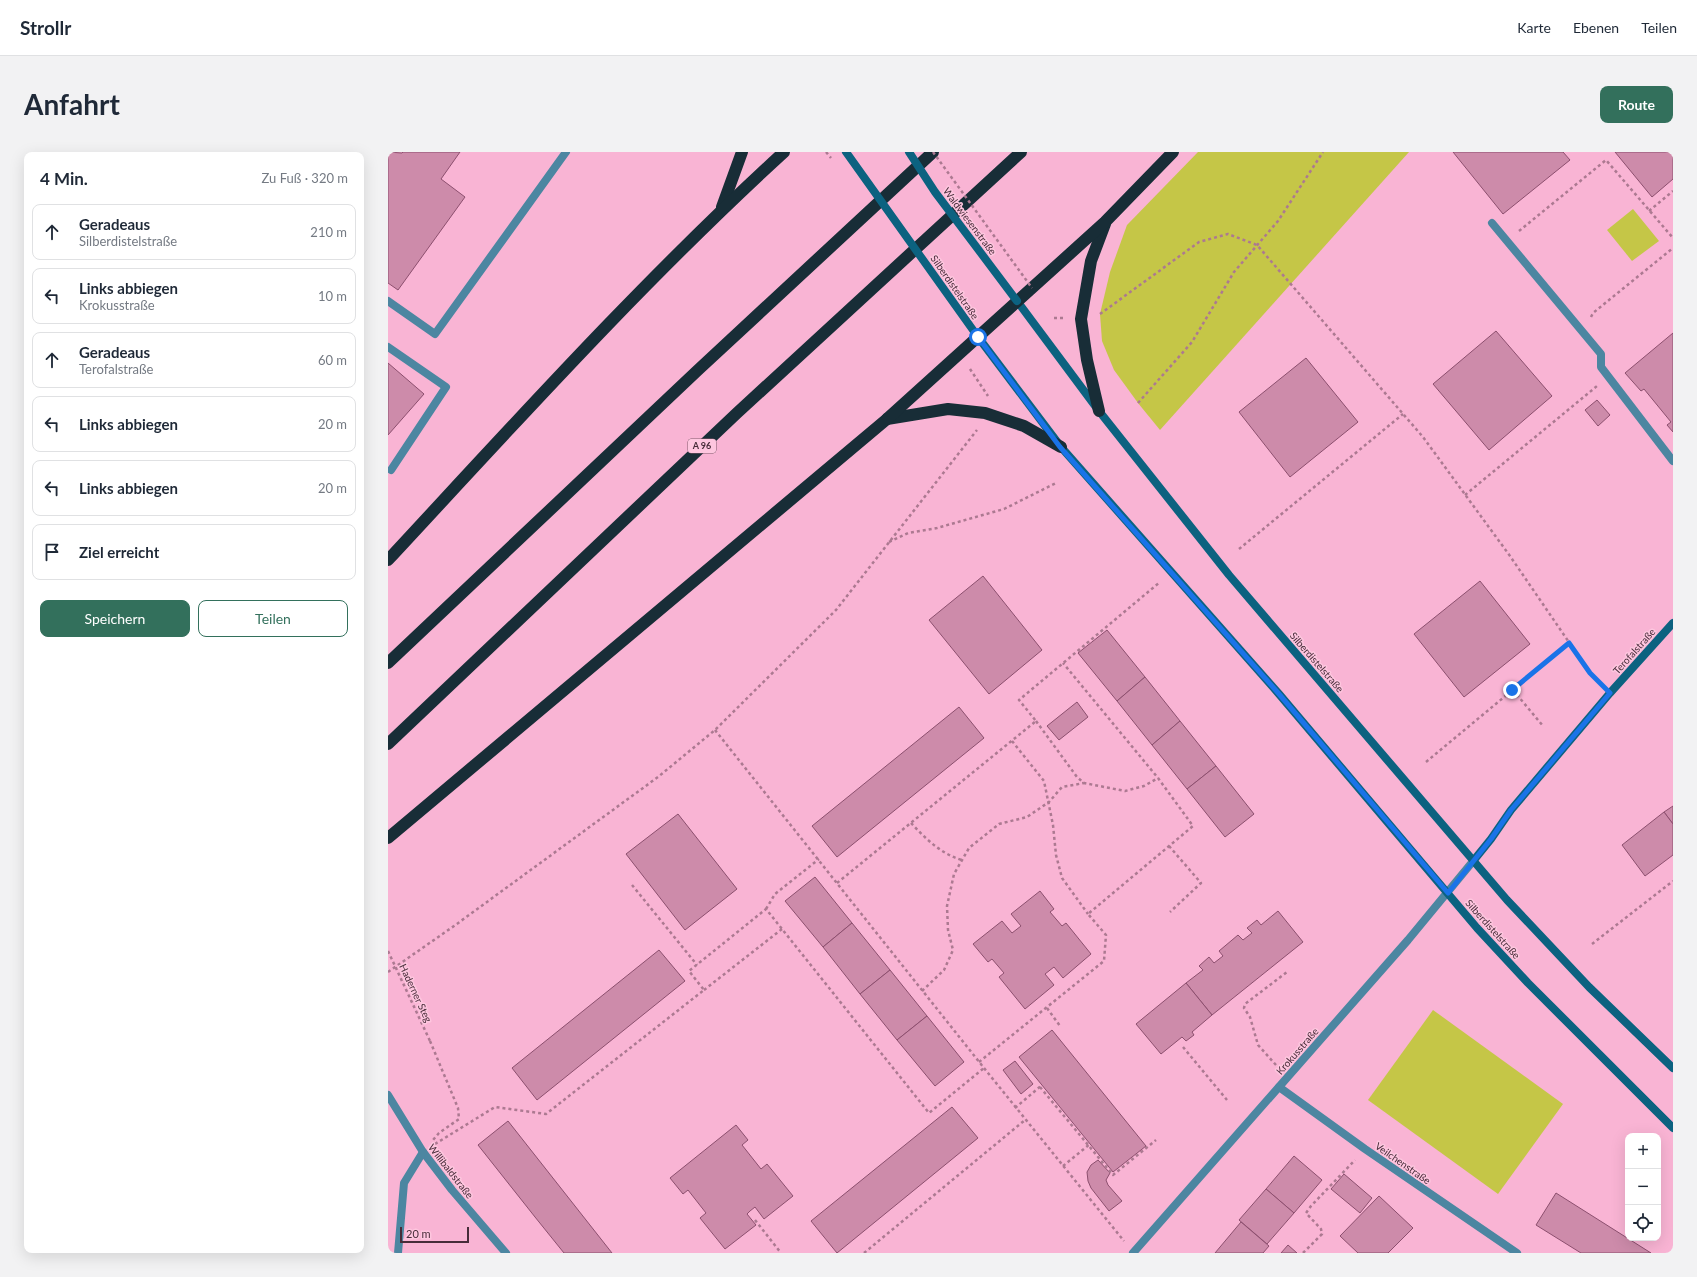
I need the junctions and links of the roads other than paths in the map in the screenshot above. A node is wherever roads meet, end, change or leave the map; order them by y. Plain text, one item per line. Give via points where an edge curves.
1 (566, 152) edge
2 (742, 152) edge
3 (784, 152) edge
4 (846, 152) edge
5 (909, 152) edge
6 (933, 152) edge
7 (1021, 152) edge
8 (1173, 152) edge
9 (722, 209) junction
10 (1105, 222) junction
11 (1492, 223) dead end
12 (388, 301) edge
13 (1017, 301) junction
14 (978, 337) junction
15 (388, 347) edge
16 (1099, 411) junction
17 (887, 419) junction
18 (1060, 447) junction
19 (1673, 461) edge
20 (391, 470) dead end
21 (388, 560) edge
22 (1673, 623) edge
23 (388, 663) edge
24 (388, 744) edge
25 (388, 838) edge
26 (1474, 860) junction
27 (1448, 893) junction
28 (1673, 1068) edge
29 (1279, 1087) junction
30 (388, 1095) edge
31 (1673, 1128) edge
32 (423, 1152) junction
33 (398, 1253) edge
34 (506, 1253) edge
35 (1133, 1253) edge
36 (1517, 1253) edge

1 - 12 street via 435,334
2 - 9 highway
3 - 9 highway
4 - 14 street, Silberdistelstraße, bridge
5 - 13 street, Waldwiesenstraße, bridge
6 - 23 highway
7 - 24 highway, A 96 via 737,413
8 - 10 highway
9 - 21 highway via 632,298
10 - 13 highway
10 - 16 highway via 1091,261 1080,319
11 - 19 street via 1600,354 1601,367
13 - 14 highway
13 - 16 street, Silberdistelstraße
14 - 17 highway
14 - 18 street, Silberdistelstraße
15 - 20 street via 446,387
16 - 26 street, Silberdistelstraße via 1229,575
17 - 18 highway via 948,409 985,413 1024,426
17 - 25 highway
18 - 27 street, Silberdistelstraße via 1279,694
22 - 26 street, Terofalstraße via 1511,810
26 - 27 street, Krokusstraße
26 - 28 street, Silberdistelstraße via 1507,900 1589,987
27 - 29 street, Krokusstraße
27 - 31 street, Silberdistelstraße via 1528,983
29 - 35 street, Krokusstraße
29 - 36 street, Veilchenstraße
30 - 32 street, Willibaldstraße
32 - 33 street via 404,1183
32 - 34 street, Willibaldstraße

